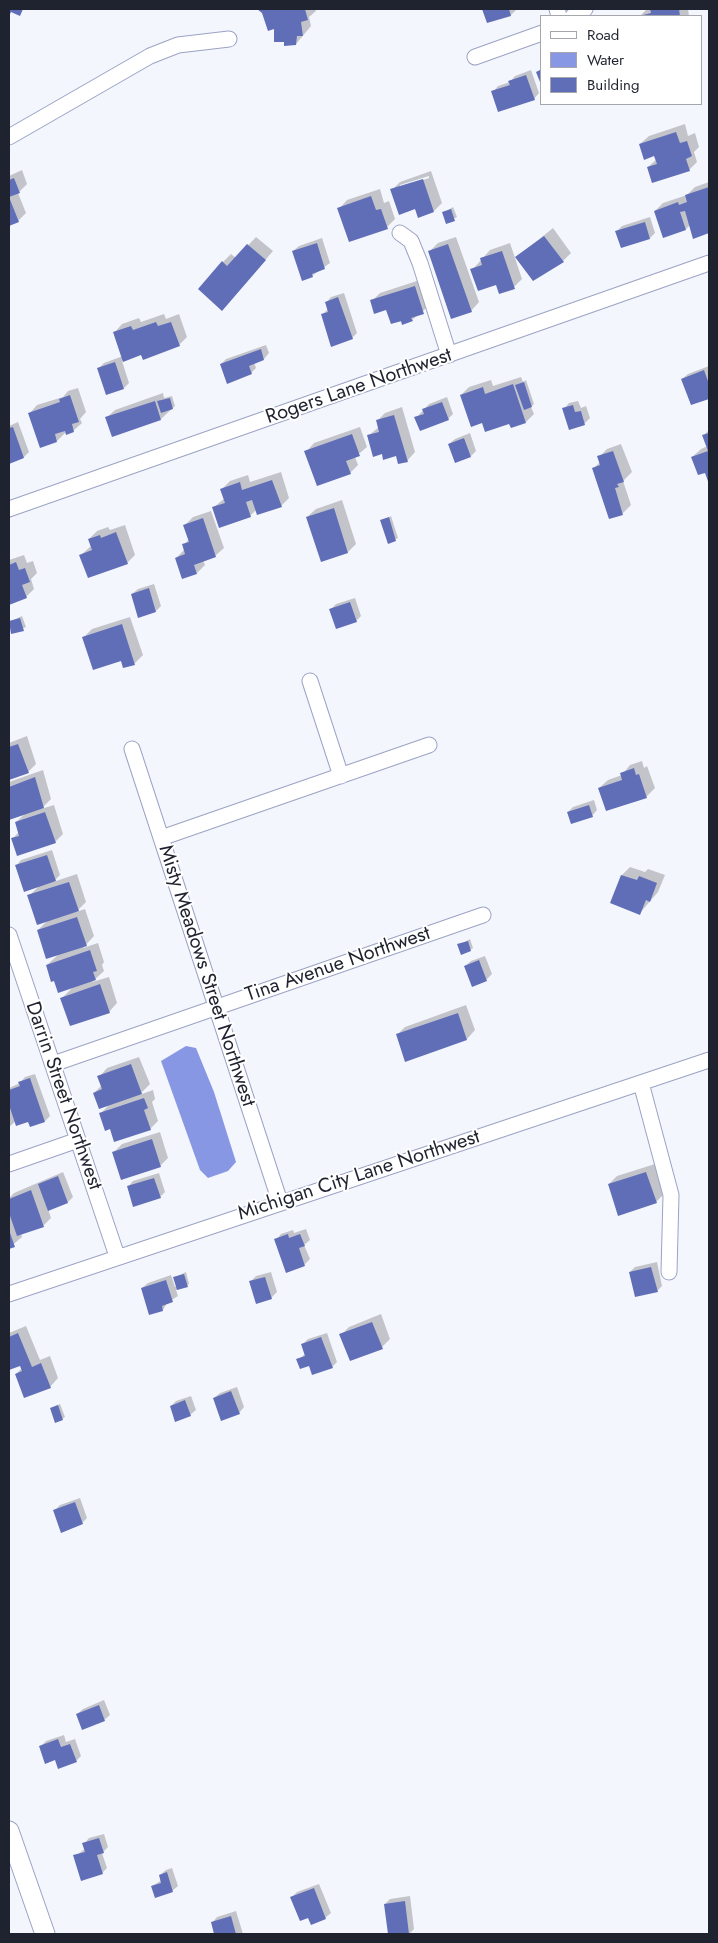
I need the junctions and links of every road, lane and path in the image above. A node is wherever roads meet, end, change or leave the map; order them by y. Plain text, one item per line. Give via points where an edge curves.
1 (540, 34) edge
2 (229, 38) dead end
3 (475, 57) dead end
4 (9, 137) edge
5 (400, 232) dead end
6 (709, 263) edge
7 (449, 355) junction
8 (9, 509) edge
9 (310, 681) dead end
10 (429, 745) dead end
11 (132, 749) dead end
12 (341, 776) junction
13 (161, 838) junction
14 (483, 914) dead end
15 (9, 936) edge
16 (216, 1007) junction
17 (709, 1060) edge
18 (52, 1064) junction
19 (641, 1083) junction
20 (78, 1140) junction
21 (9, 1164) edge
22 (280, 1202) junction
23 (118, 1256) junction
24 (669, 1272) dead end
25 (9, 1294) edge
26 (9, 1831) edge
27 (44, 1934) edge

1 - 3 street
2 - 4 street via 178,45 150,56
5 - 7 street via 411,241 420,262
6 - 7 street, Rogers Lane Northwest
7 - 8 street, Rogers Lane Northwest
9 - 12 street
10 - 12 street
11 - 13 street, Misty Meadows Street Northwest
12 - 13 street
13 - 16 street, Misty Meadows Street Northwest
14 - 16 street, Tina Avenue Northwest
15 - 18 street, Darrin Street Northwest
16 - 18 street, Tina Avenue Northwest
16 - 22 street, Misty Meadows Street Northwest
17 - 19 street, Michigan City Lane Northwest
18 - 20 street, Darrin Street Northwest
19 - 22 street, Michigan City Lane Northwest
19 - 24 street via 670,1195
20 - 21 street
20 - 23 street, Darrin Street Northwest
22 - 23 street, Michigan City Lane Northwest
23 - 25 street, Michigan City Lane Northwest
26 - 27 main road

